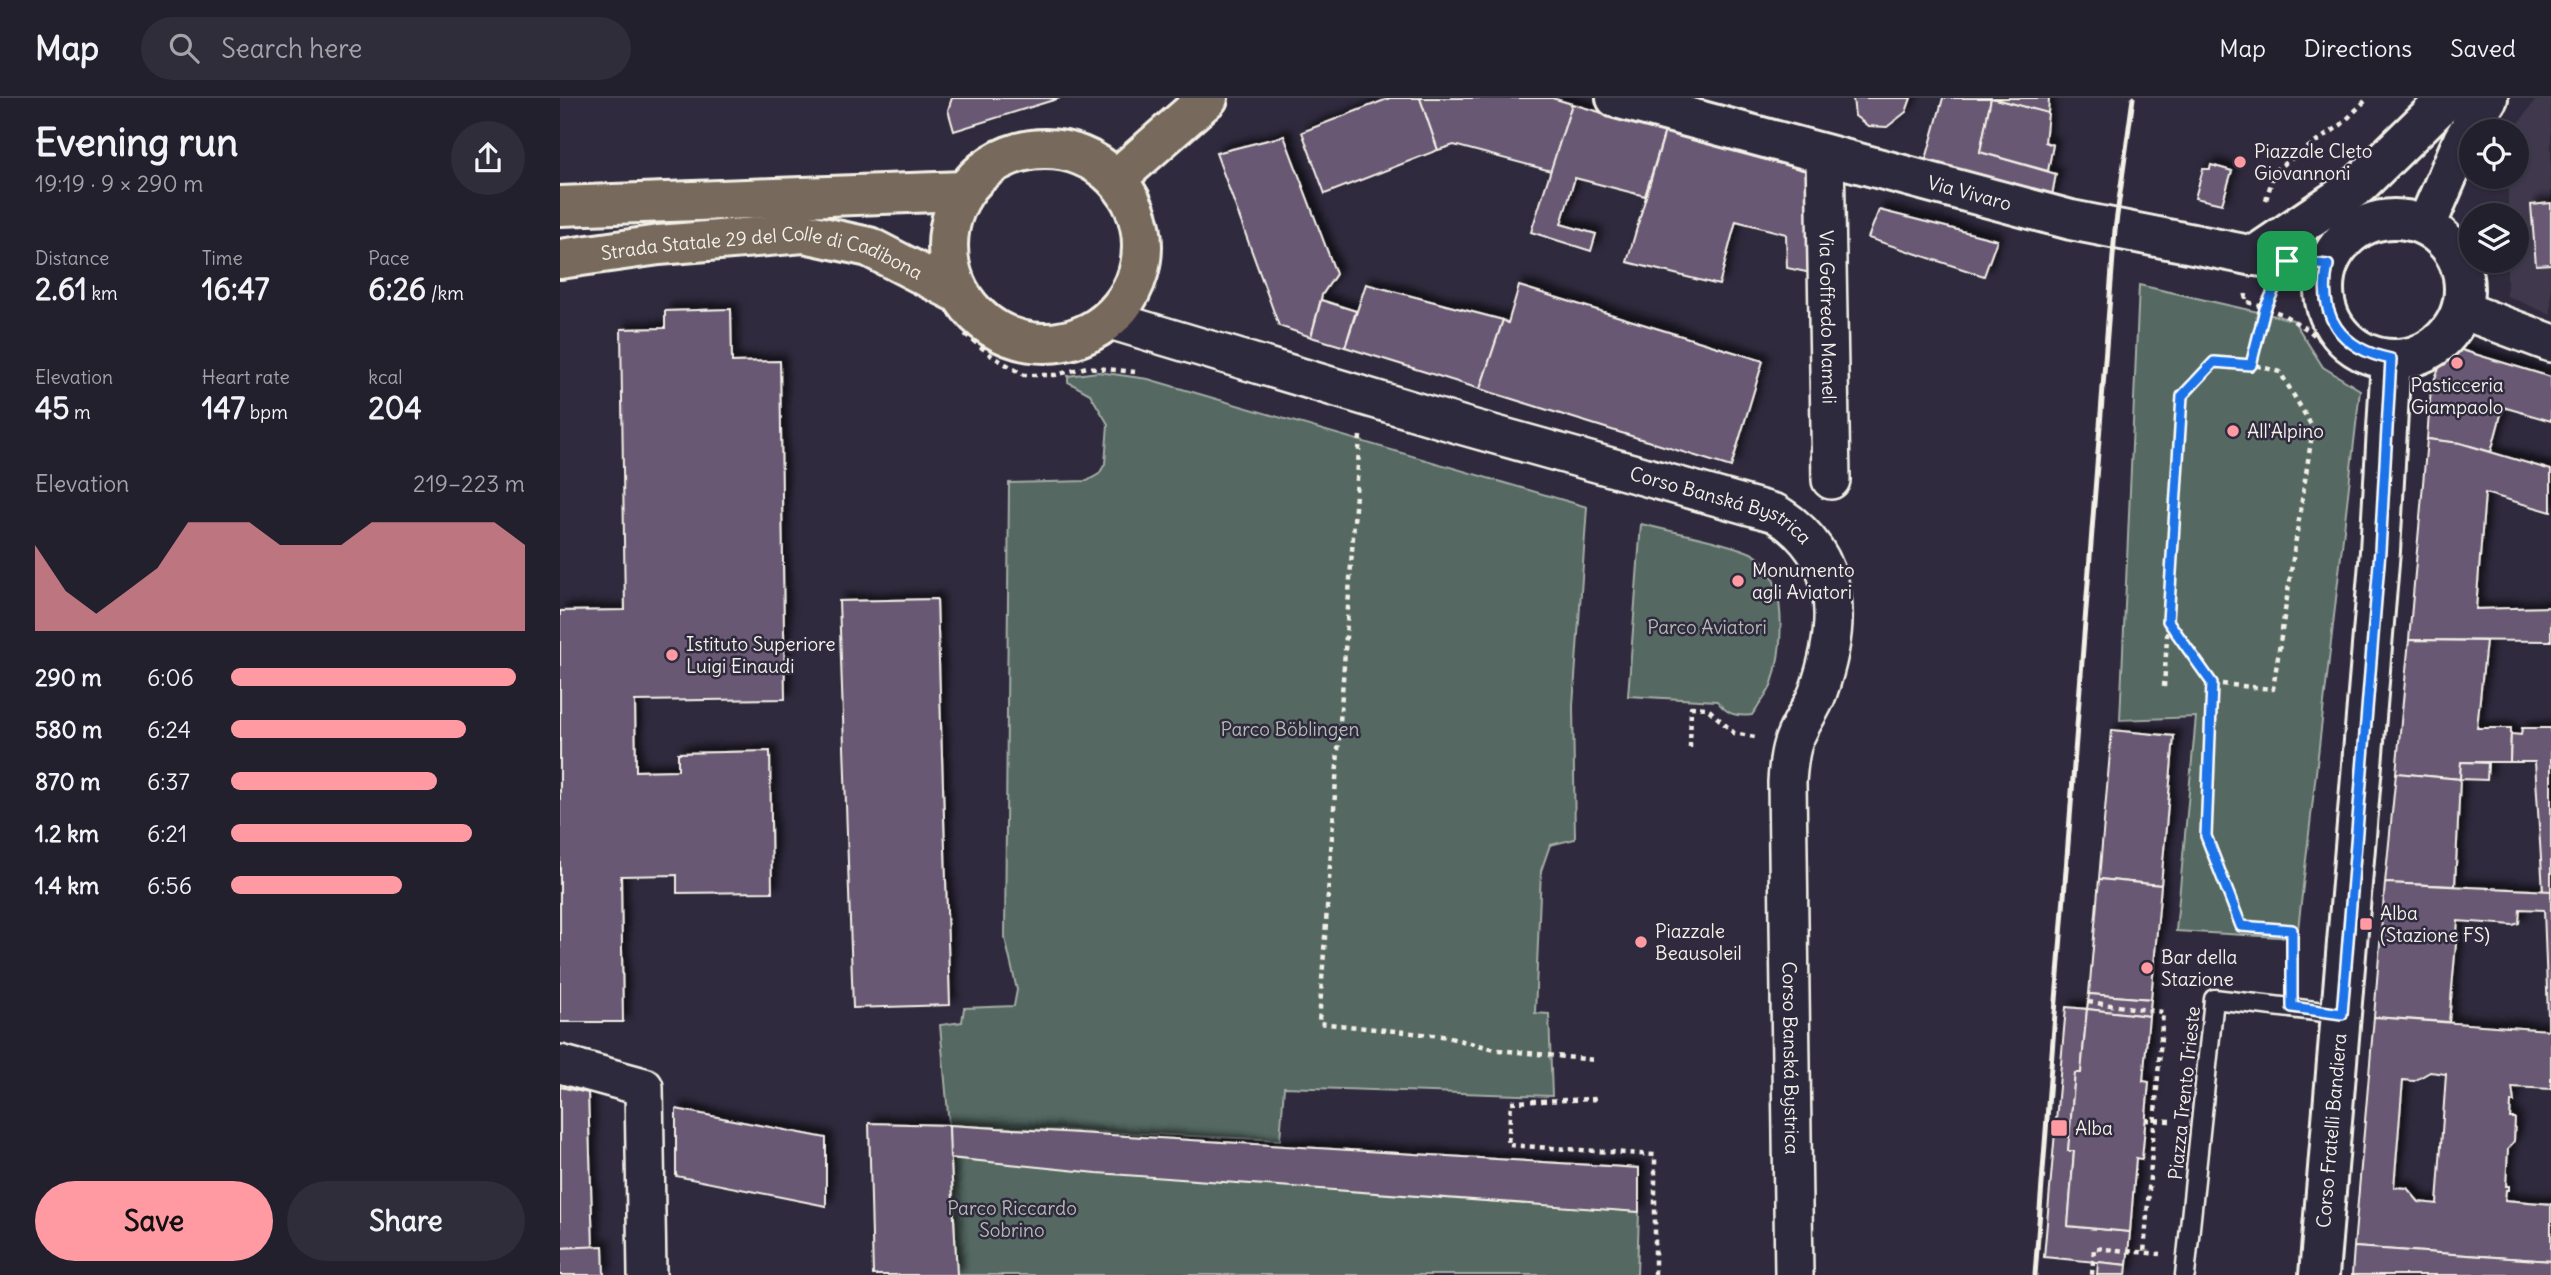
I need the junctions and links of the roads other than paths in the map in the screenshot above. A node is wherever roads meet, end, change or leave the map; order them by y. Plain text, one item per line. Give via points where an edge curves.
1 (1208, 98) edge
2 (1616, 98) edge
3 (2448, 98) edge
4 (2488, 98) edge
5 (1825, 154) junction
6 (1116, 178) junction
7 (964, 191) junction
8 (560, 206) edge
9 (2426, 226) junction
10 (560, 259) edge
11 (2270, 259) junction
12 (2328, 265) junction
13 (960, 293) junction
14 (2462, 310) junction
15 (1110, 320) junction
16 (2551, 343) edge
17 (2391, 359) junction
18 (1831, 480) dead end
19 (2342, 1014) junction
20 (560, 1064) edge
21 (647, 1275) edge
22 (1794, 1275) edge
23 (2185, 1275) edge
24 (2319, 1275) edge

1 - 6 main road
2 - 5 main road, Via Vivaro
3 - 11 main road via 2360,184
4 - 9 main road via 2463,140
5 - 11 main road, Via Vivaro via 2071,220
5 - 18 street, Via Goffredo Mameli
6 - 7 main road via 1093,161 1066,150 1037,148 1008,155 983,170
6 - 15 main road via 1134,204 1142,235 1141,266 1130,295
7 - 8 main road
7 - 13 main road via 952,215 947,241 949,269
9 - 12 main road via 2404,219 2364,225 2341,243
9 - 14 main road via 2444,239 2458,258 2465,292
10 - 13 main road, Strada Statale 29 del Colle di Cadibona via 804,233 869,247
11 - 12 main road, Via Vivaro
12 - 17 main road via 2325,300 2336,327 2351,344 2370,355
13 - 15 main road via 985,322 1029,343 1058,344 1086,335
14 - 16 street
14 - 17 main road via 2437,345 2422,354
15 - 22 street, Corso Banská Bystrica via 1775,513 1796,526 1819,553 1833,603 1832,646 1817,695 1794,738 1787,782
17 - 19 main road, Corso Fratelli Bandiera
19 - 23 lane, Piazza Trento Trieste via 2214,999
19 - 24 main road, Corso Fratelli Bandiera
20 - 21 street via 643,1087

